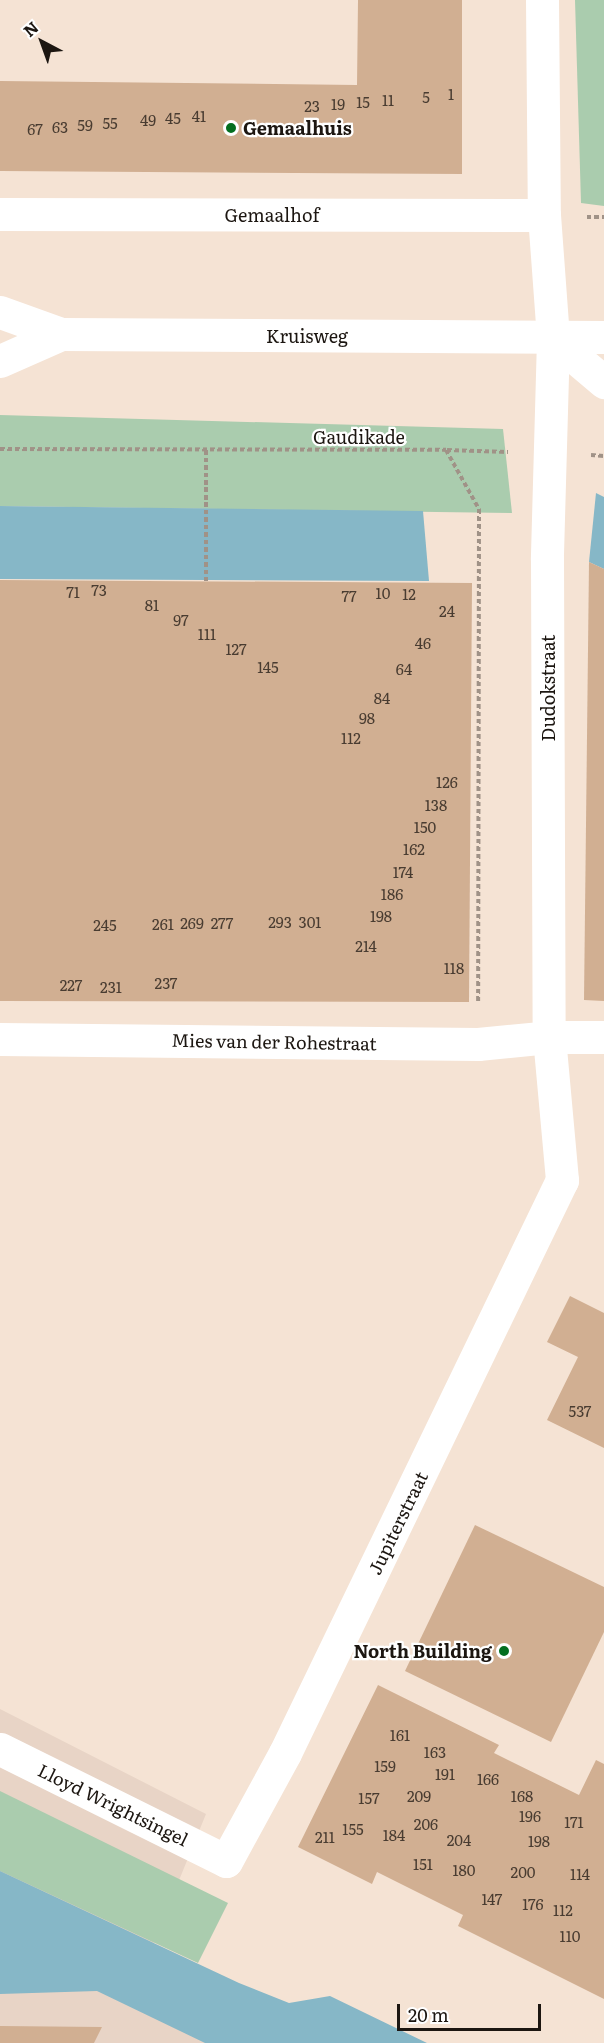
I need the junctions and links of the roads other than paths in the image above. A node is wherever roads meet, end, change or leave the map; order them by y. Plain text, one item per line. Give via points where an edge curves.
1 (542, 0) edge
2 (0, 214) edge
3 (544, 215) junction
4 (0, 312) edge
5 (62, 334) junction
6 (604, 337) edge
7 (553, 339) junction
8 (0, 361) edge
9 (604, 382) edge
10 (549, 1037) junction
11 (604, 1038) edge
12 (0, 1039) edge
13 (0, 1749) edge
14 (226, 1861) joint

1 - 3 street
2 - 3 street, Gemaalhof
3 - 7 street
4 - 5 street, Kruisweg
5 - 7 street, Kruisweg
5 - 8 street, Kruisweg
6 - 7 street, Kruisweg
7 - 9 street
7 - 10 street, Dudokstraat via 548,559
10 - 11 street, Mies van der Rohestraat
10 - 12 street, Mies van der Rohestraat via 477,1044
10 - 14 street, Jupiterstraat via 562,1180 290,1742
13 - 14 street, Lloyd Wrightsingel

